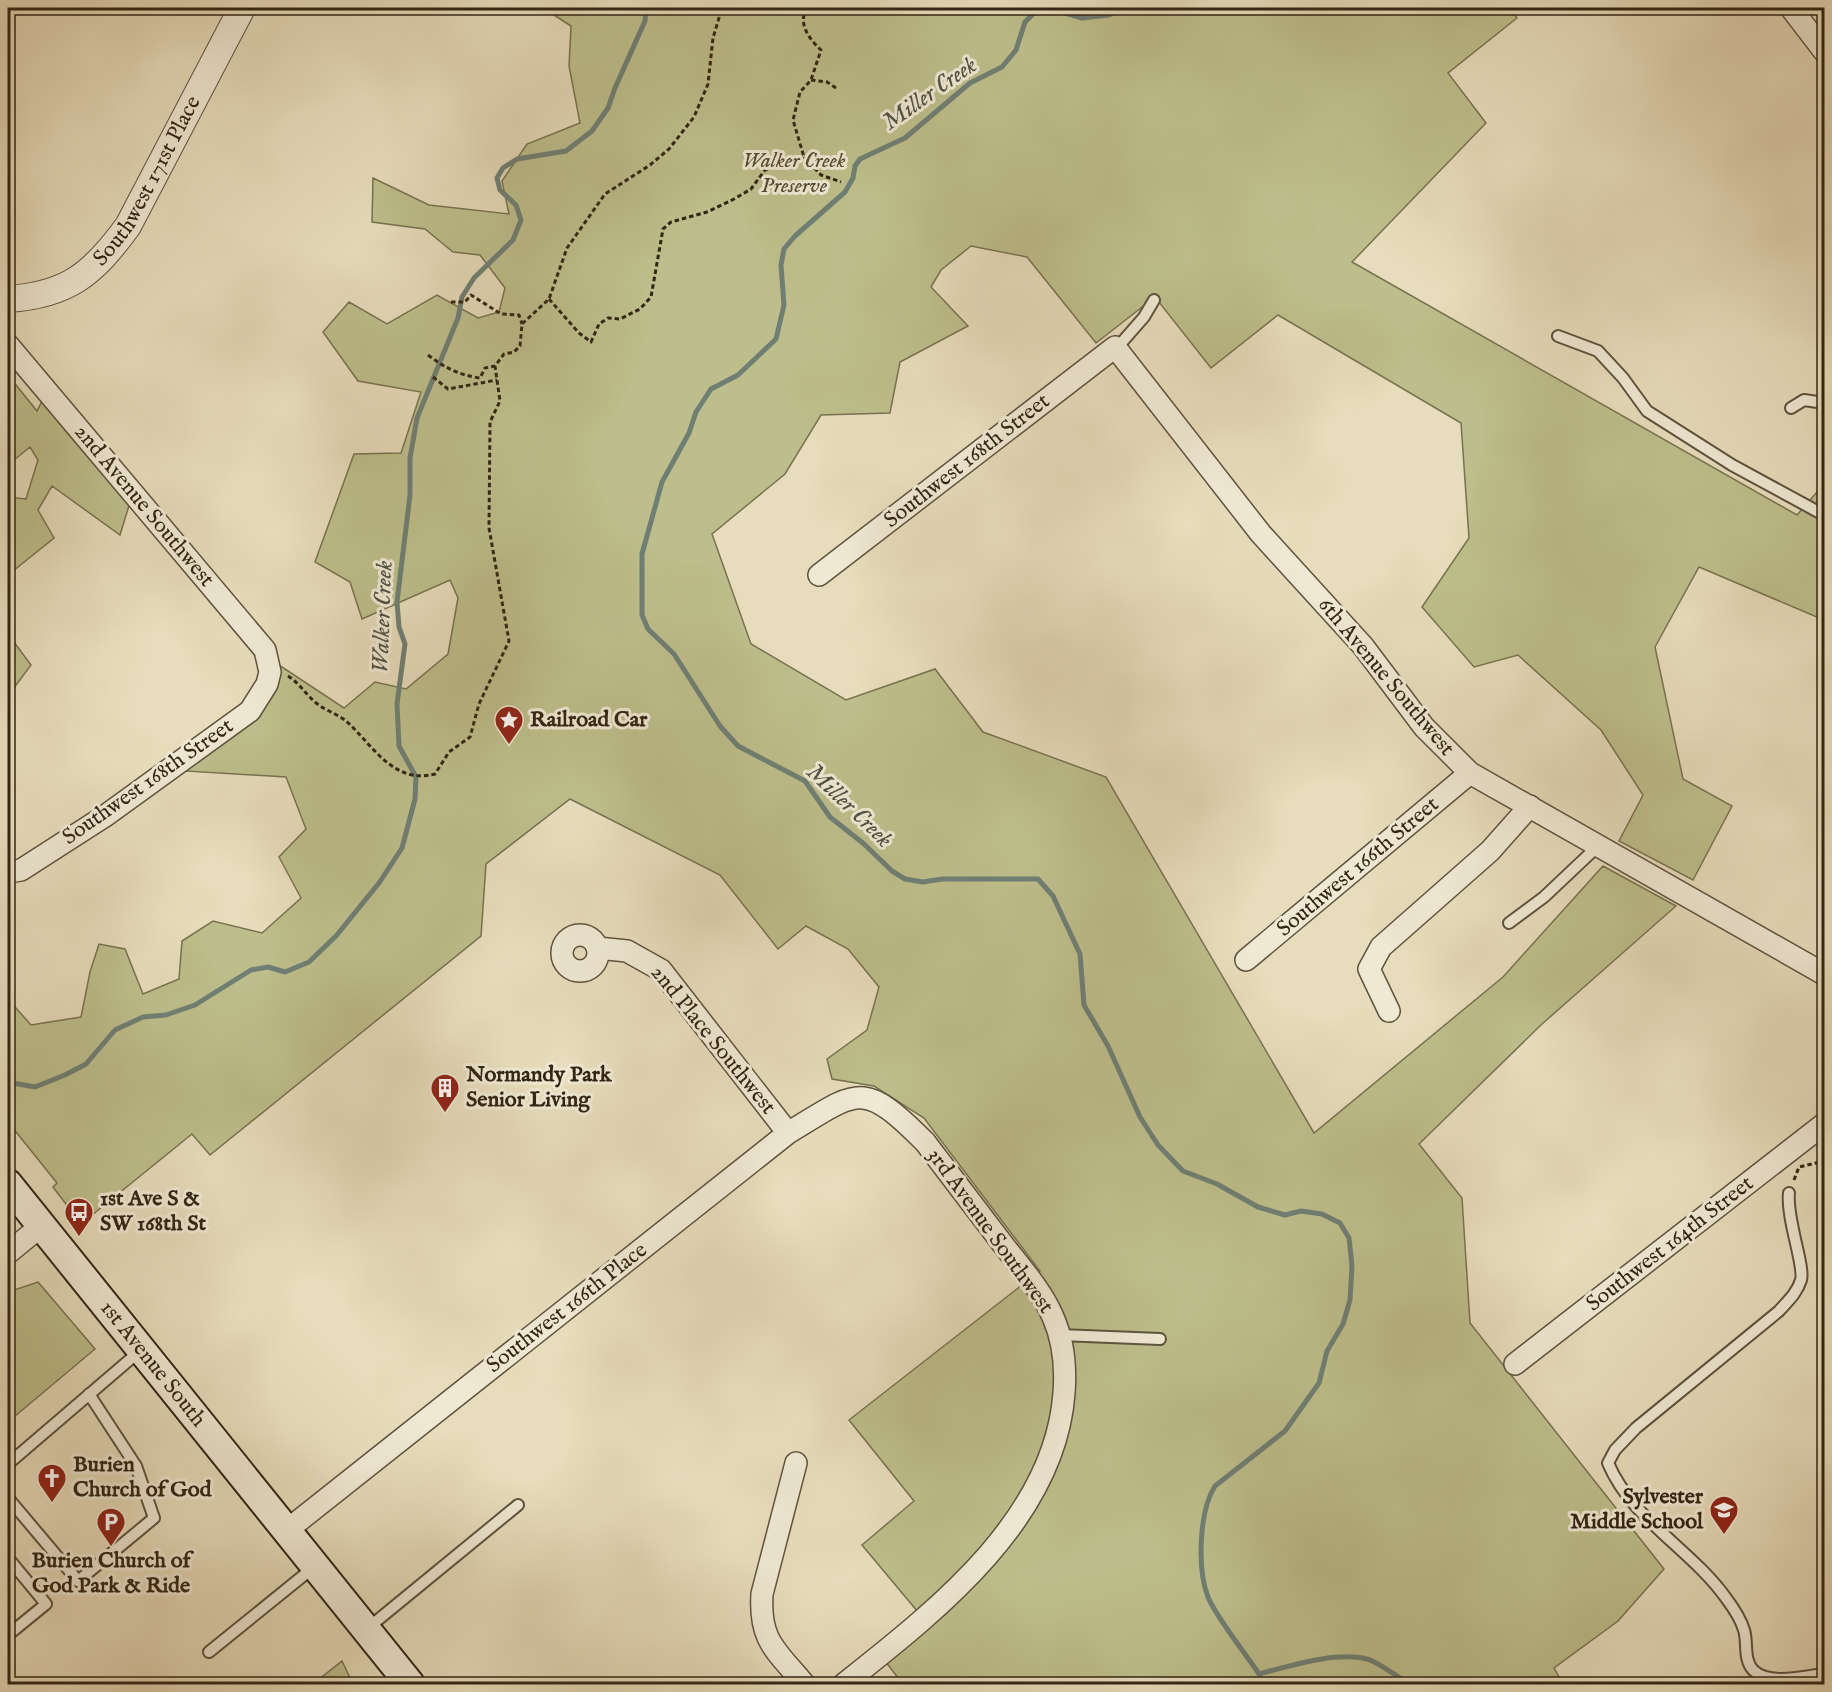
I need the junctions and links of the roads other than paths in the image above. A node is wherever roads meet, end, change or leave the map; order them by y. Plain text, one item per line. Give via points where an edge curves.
1 (242, 8) edge
2 (1791, 8) edge
3 (1824, 51) edge
4 (8, 299) edge
5 (1154, 300) dead end
6 (1558, 336) dead end
7 (8, 345) edge
8 (1116, 348) junction
9 (1824, 403) edge
10 (1791, 408) dead end
11 (1824, 515) edge
12 (819, 575) dead end
13 (269, 668) joint
14 (1470, 773) junction
15 (1530, 806) junction
16 (1599, 846) junction
17 (8, 872) edge
18 (1509, 923) dead end
19 (598, 948) dead end
20 (1245, 960) dead end
21 (1824, 974) edge
22 (1389, 1011) dead end
23 (855, 1096) joint
24 (1824, 1124) edge
25 (788, 1133) junction
26 (8, 1184) edge
27 (1789, 1193) road end
28 (41, 1226) junction
29 (8, 1253) edge
30 (1060, 1335) junction
31 (1160, 1339) dead end
32 (141, 1350) junction
33 (1515, 1364) dead end
34 (89, 1394) junction
35 (796, 1463) dead end
36 (8, 1464) edge
37 (8, 1498) edge
38 (518, 1505) dead end
39 (285, 1531) junction
40 (8, 1558) edge
41 (314, 1566) junction
42 (366, 1630) junction
43 (8, 1635) edge
44 (210, 1652) dead end
45 (1824, 1674) edge
46 (410, 1684) edge
47 (804, 1684) edge
48 (844, 1684) edge

1 - 4 street, Southwest 171st Place via 128,226 113,247 83,278 66,287 48,295
2 - 3 street
5 - 8 lane
6 - 11 lane via 1598,351 1647,411 1732,465
7 - 13 street, 2nd Avenue Southwest via 265,650
8 - 12 street, Southwest 168th Street
8 - 14 street, 6th Avenue Southwest via 1261,534 1362,646 1424,728
9 - 10 lane via 1804,400
13 - 17 street, Southwest 168th Street via 267,684 250,711 105,816 21,870
14 - 15 street, 6th Avenue Southwest
14 - 20 street, Southwest 166th Street
15 - 16 street, 6th Avenue Southwest
15 - 22 street via 1490,851 1381,947 1369,969
16 - 18 lane
16 - 21 street, 6th Avenue Southwest
19 - 25 street, 2nd Place Southwest via 627,951 661,970
23 - 25 street, Southwest 166th Place
23 - 30 street, 3rd Avenue Southwest via 869,1098 887,1108 925,1142 1044,1298
24 - 33 street, Southwest 164th Street
25 - 39 street, Southwest 166th Place
26 - 28 main road, 1st Avenue South
27 - 45 lane via 1787,1208 1802,1278 1795,1294 1636,1428 1608,1463 1616,1480 1661,1533 1699,1566 1725,1598 1744,1630 1753,1670 1769,1679
28 - 29 street
28 - 32 main road, 1st Avenue South
30 - 31 lane
30 - 48 street, 3rd Avenue Southwest via 1064,1358 1063,1406 1054,1450 1038,1487 966,1578 913,1630
32 - 34 lane
32 - 39 main road, 1st Avenue South
34 - 36 lane
34 - 37 lane via 136,1466 154,1518 78,1581
35 - 47 street via 760,1613 767,1638
38 - 42 lane
39 - 41 main road, 1st Avenue South
40 - 43 lane via 46,1604
41 - 42 main road, 1st Avenue South
41 - 44 lane
42 - 46 main road, 1st Avenue South

